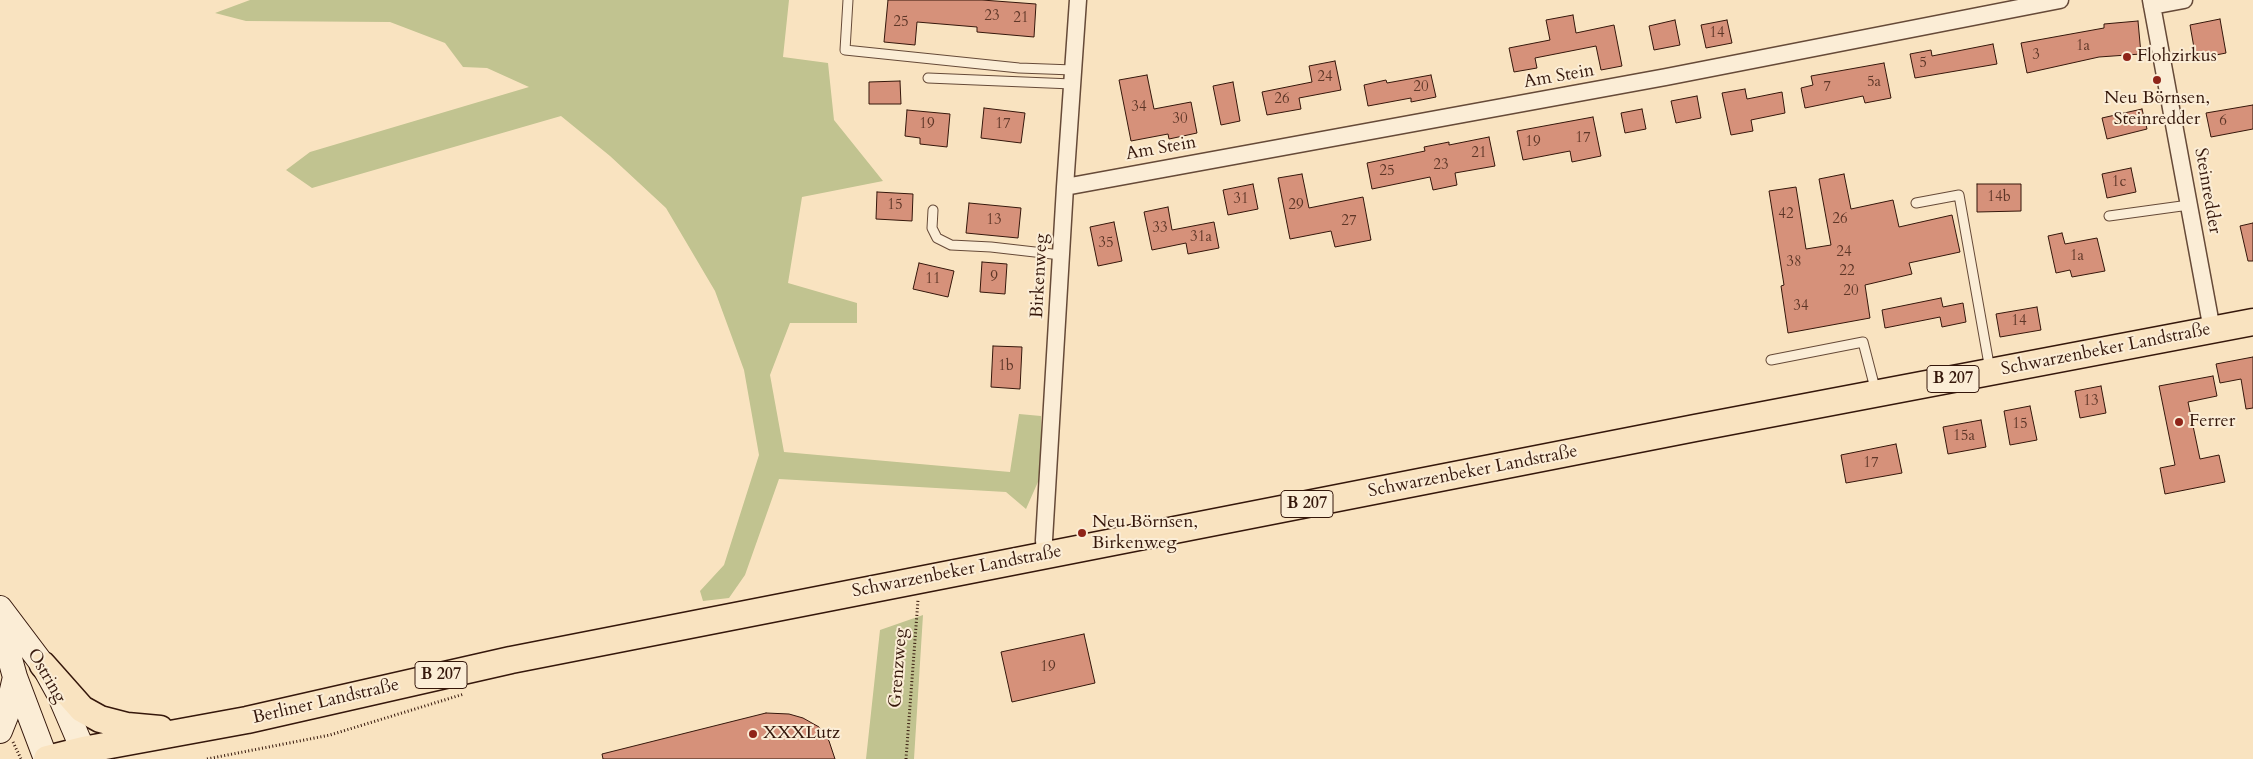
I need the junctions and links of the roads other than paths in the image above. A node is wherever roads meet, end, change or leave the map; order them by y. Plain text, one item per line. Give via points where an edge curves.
1 (848, 0) edge
2 (1078, 0) edge
3 (2060, 0) edge
4 (2184, 0) edge
5 (2152, 3) edge
6 (1073, 77) junction
7 (928, 78) dead end
8 (1065, 187) junction
9 (1916, 203) dead end
10 (2189, 204) junction
11 (933, 210) dead end
12 (2109, 216) dead end
13 (1061, 255) junction
14 (2253, 322) edge
15 (2212, 330) junction
16 (1771, 360) dead end
17 (1990, 372) junction
18 (1876, 394) junction
19 (1045, 555) junction
20 (0, 608) edge
21 (0, 623) edge
22 (693, 624) joint
23 (43, 665) junction
24 (15, 677) junction
25 (190, 731) junction
26 (0, 732) edge
27 (83, 755) edge
28 (46, 759) edge
29 (148, 759) edge

1 - 6 lane via 845,50 1019,68
2 - 6 street, Birkenweg
3 - 8 street, Am Stein via 1666,77
4 - 5 street
5 - 10 street, Steinredder
6 - 7 lane
6 - 8 street, Birkenweg
8 - 13 street, Birkenweg
9 - 17 lane via 1959,195
10 - 12 lane
10 - 15 street, Steinredder
11 - 13 lane via 932,228 937,238 951,245
13 - 19 street, Birkenweg
14 - 15 main road, Schwarzenbeker Landstraße / B 207
15 - 17 main road, Schwarzenbeker Landstraße / B 207
16 - 18 lane via 1863,342
17 - 18 main road, Schwarzenbeker Landstraße / B 207
18 - 19 main road, Schwarzenbeker Landstraße / B 207
19 - 22 main road, Schwarzenbeker Landstraße / B 207 via 919,595
20 - 23 main road, Ostring
21 - 24 main road, Ostring
22 - 25 main road, Berliner Landstraße / B 207 via 510,660
23 - 25 main road via 82,709 100,719 127,726
23 - 27 main road, Ostring via 59,694
24 - 26 main road
24 - 28 main road, Ostring
25 - 27 main road, Berliner Landstraße / B 207
25 - 29 main road, B 207
27 - 28 main road, Berliner Landstraße / B 207

